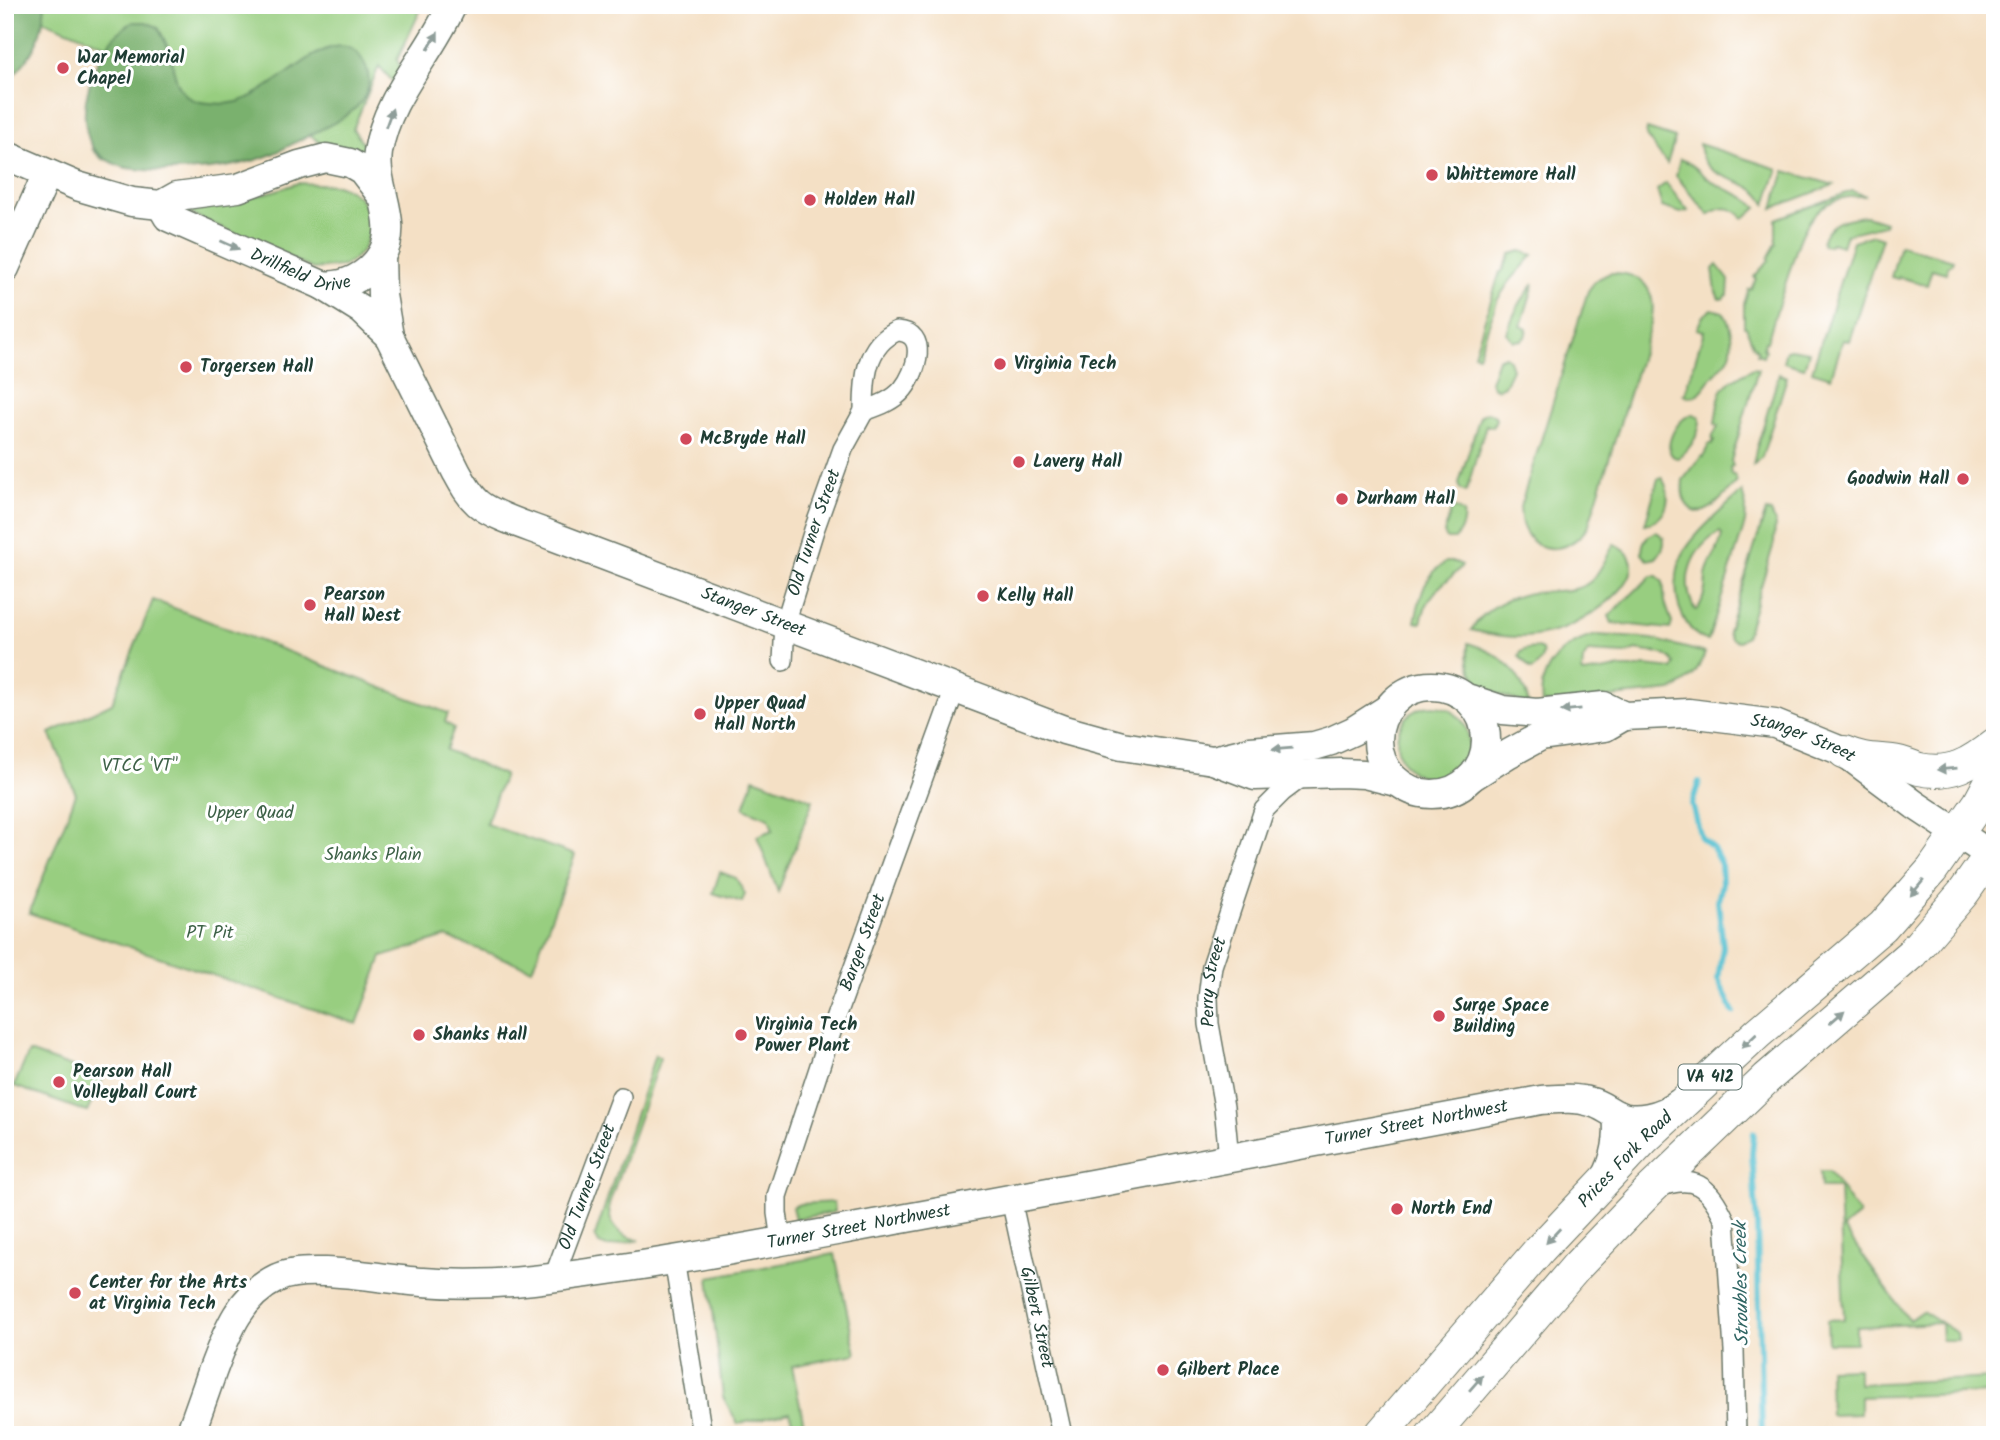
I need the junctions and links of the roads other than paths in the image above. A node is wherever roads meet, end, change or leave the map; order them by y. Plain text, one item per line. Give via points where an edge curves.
1 (452, 5) edge
2 (5, 155) edge
3 (47, 174) junction
4 (382, 195) junction
5 (161, 205) junction
6 (381, 256) junction
7 (5, 268) edge
8 (322, 285) junction
9 (389, 336) junction
10 (864, 411) dead end
11 (785, 624) junction
12 (783, 661) dead end
13 (955, 689) junction
14 (1470, 699) junction
15 (1389, 708) junction
16 (1624, 716) junction
17 (1995, 744) edge
18 (1844, 752) junction
19 (1213, 761) junction
20 (1995, 773) edge
21 (1306, 774) junction
22 (1255, 776) junction
23 (1469, 779) junction
24 (1396, 782) junction
25 (1264, 810) junction
26 (1957, 833) junction
27 (1993, 854) edge
28 (1690, 1095) junction
29 (621, 1097) dead end
30 (1616, 1115) junction
31 (1700, 1141) junction
32 (1229, 1158) junction
33 (1604, 1181) junction
34 (1702, 1186) junction
35 (1648, 1192) junction
36 (1011, 1199) junction
37 (781, 1240) junction
38 (674, 1259) junction
39 (554, 1277) junction
40 (1430, 1376) junction
41 (190, 1435) edge
42 (702, 1435) edge
43 (1062, 1435) edge
44 (1380, 1435) edge
45 (1404, 1435) edge
46 (1432, 1435) edge
47 (1736, 1435) edge

4 -> 1 street via 378,153 391,111
2 - 3 street
3 - 5 street via 132,202
3 - 7 street
4 - 5 street via 362,170 326,158 238,188 177,196
4 - 6 street via 388,227
5 -> 8 street, Drillfield Drive via 168,217
6 - 8 street, Drillfield Drive via 350,282
6 - 9 street, Stanger Street
8 - 9 street, Stanger Street via 362,310
9 - 11 street, Stanger Street via 456,471 478,503
10 - 11 street, Old Turner Street via 835,472
11 - 12 street, Old Turner Street
11 - 13 street, Stanger Street
13 - 19 street, Stanger Street via 1064,730
13 - 37 street, Barger Street via 836,1017 777,1196
14 - 15 street via 1433,685
16 -> 14 street, Stanger Street via 1604,706 1537,713 1503,710
14 - 23 street via 1486,731 1484,755
15 -> 19 street, Stanger Street via 1331,741 1250,751
15 - 24 street via 1380,725 1378,747
16 - 18 street, Stanger Street via 1689,713 1775,724
16 - 23 street, Stanger Street via 1605,727 1541,736
17 -> 18 main road via 1961,768 1941,771
18 - 26 street, Stanger Street
19 - 22 street, Stanger Street
20 - 26 main road, Prices Fork Road / VA 412
21 - 22 street, Stanger Street
21 - 24 street, Stanger Street via 1360,774
21 - 25 street, Perry Street
22 - 25 street
23 - 24 street via 1441,795 1409,791
25 - 32 street, Perry Street via 1212,966 1208,998
26 - 27 street, Stanger Street
26 -> 28 main road, Prices Fork Road / VA 412 via 1932,870 1882,926
31 -> 27 main road, VA 412 via 1912,953
28 - 30 street, Turner Street Northwest via 1662,1114
28 - 33 main road, Prices Fork Road / VA 412
29 - 39 street, Old Turner Street
30 - 32 street, Turner Street Northwest via 1593,1102 1541,1100
30 - 33 street via 1616,1150
31 - 34 street via 1697,1163
31 - 35 main road, VA 412
32 - 36 street, Turner Street Northwest
33 -> 40 main road, Prices Fork Road / VA 412
34 - 35 street via 1679,1182
34 - 47 street via 1716,1200 1725,1220
46 -> 35 main road, VA 412 via 1578,1265
36 - 37 street, Turner Street Northwest
36 - 43 street, Gilbert Street
37 - 38 street, Turner Street Northwest
38 - 39 street, Turner Street Northwest
38 - 42 street
39 - 41 street, Turner Street Northwest via 465,1284 296,1272 275,1279 261,1287 235,1316
40 - 44 main road, Prices Fork Road / VA 412
40 - 45 main road

